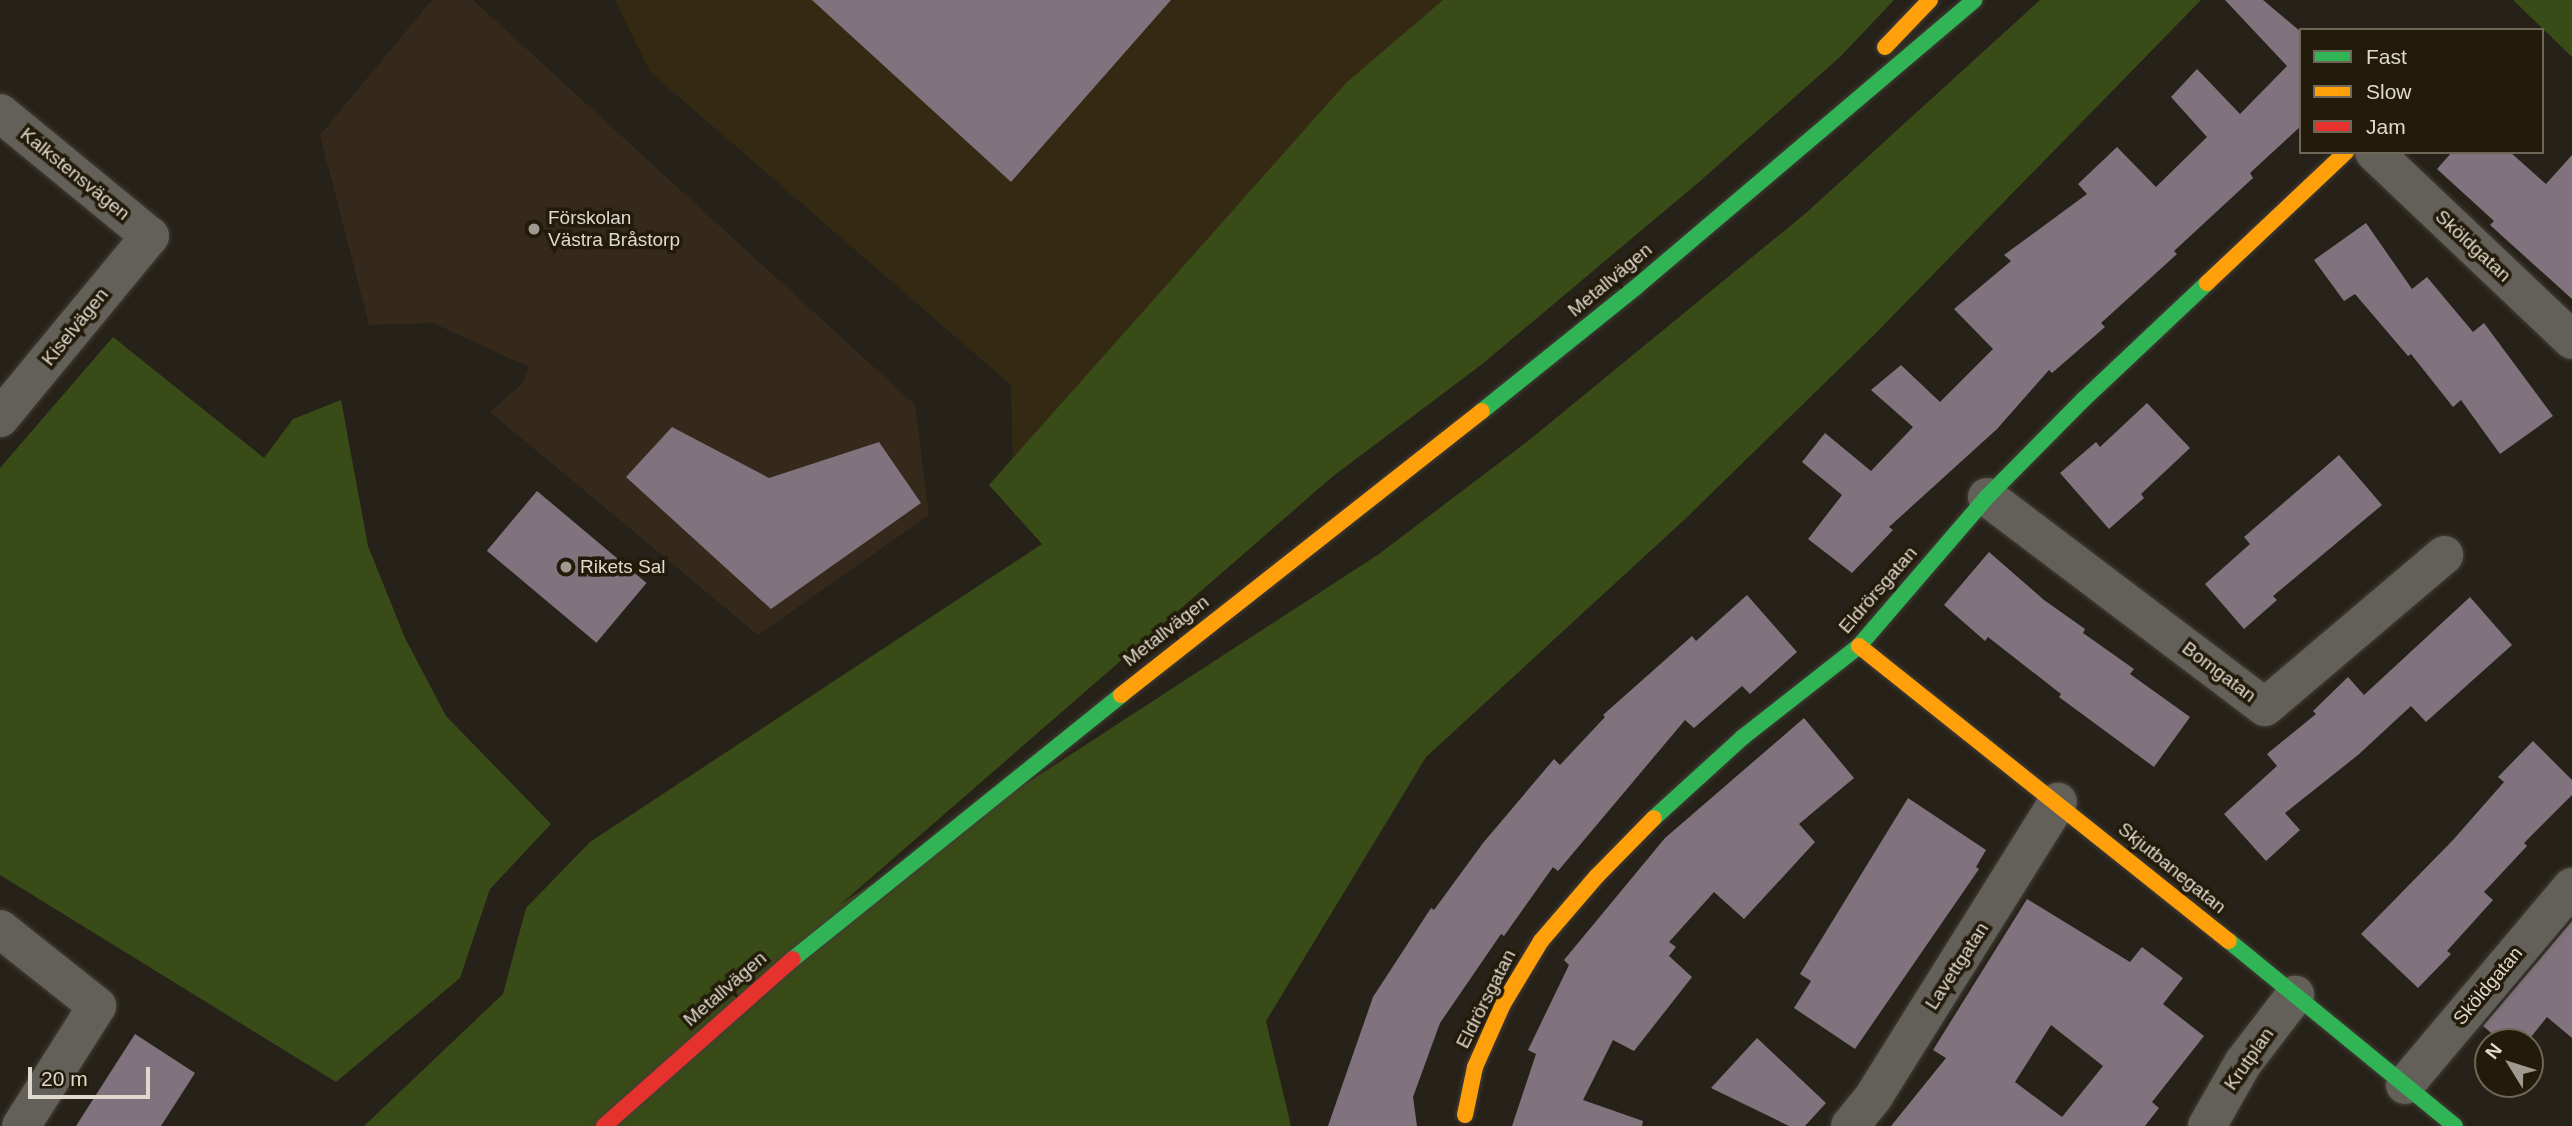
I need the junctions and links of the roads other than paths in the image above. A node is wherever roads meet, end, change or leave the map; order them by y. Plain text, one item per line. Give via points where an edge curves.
1 (1930, 0) edge
2 (1974, 0) edge
3 (1874, 60) dead end
4 (1855, 79) dead end
5 (0, 113) edge
6 (2344, 154) edge
7 (2376, 154) edge
8 (1761, 178) junction
9 (150, 236) joint
10 (2572, 340) edge
11 (0, 418) edge
12 (1987, 497) junction
13 (2444, 555) dead end
14 (1859, 646) junction
15 (2058, 802) junction
16 (2572, 887) edge
17 (0, 929) edge
18 (2295, 995) junction
19 (2405, 1085) junction
20 (1465, 1115) dead end
21 (21, 1126) edge
22 (604, 1126) edge
23 (1850, 1126) edge
24 (2207, 1126) edge
25 (2455, 1126) edge

1 - 3 street
2 - 8 street, Metallvägen
4 - 8 street, Metallvägen
5 - 9 street, Kalkstensvägen
6 - 12 street, Eldrörsgatan
7 - 10 street, Sköldgatan
8 - 22 street, Metallvägen via 1504,394 850,910
9 - 11 street, Kiselvägen
12 - 13 street, Bomgatan via 2265,707
12 - 14 street, Eldrörsgatan
14 - 15 street, Skjutbanegatan
14 - 20 street, Eldrörsgatan via 1677,795 1541,941 1503,1004 1475,1068
15 - 18 street, Skjutbanegatan
15 - 23 street, Lavettgatan via 1874,1096
16 - 19 street, Sköldgatan
17 - 21 street via 97,1006
18 - 19 street, Skjutbanegatan
18 - 24 street, Krutplan via 2243,1063
19 - 25 street, Skjutbanegatan

